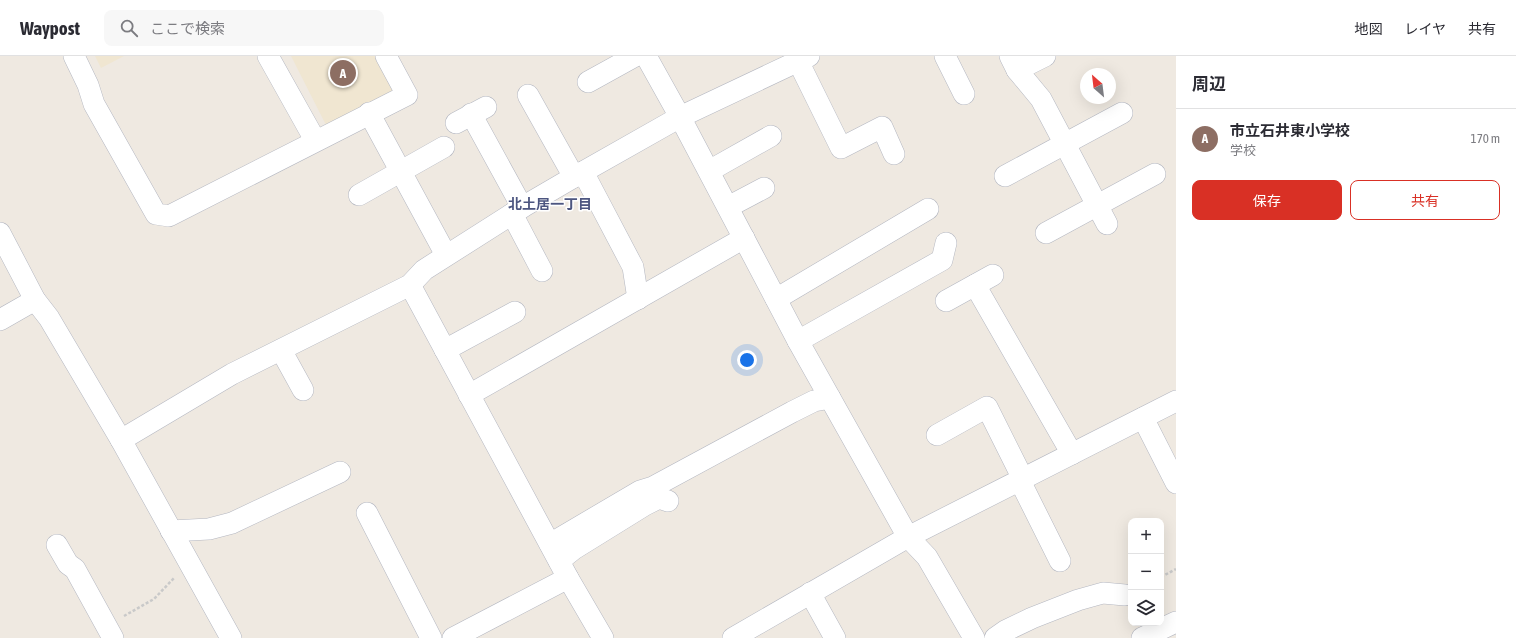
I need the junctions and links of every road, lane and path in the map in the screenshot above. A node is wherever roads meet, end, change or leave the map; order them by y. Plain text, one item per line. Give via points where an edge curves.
1 (74, 56) edge
2 (268, 56) edge
3 (386, 56) edge
4 (635, 56) edge
5 (646, 56) edge
6 (945, 56) edge
7 (1045, 56) edge
8 (803, 59) edge
9 (1014, 63) edge
10 (588, 82) dead end
11 (964, 94) dead end
12 (528, 95) dead end
13 (1122, 113) dead end
14 (370, 114) junction
15 (471, 115) dead end
16 (680, 117) junction
17 (771, 136) dead end
18 (315, 140) junction
19 (1065, 143) junction
20 (444, 147) dead end
21 (894, 154) dead end
22 (709, 171) junction
23 (402, 172) junction
24 (579, 174) junction
25 (1155, 174) dead end
26 (1005, 176) dead end
27 (764, 188) dead end
28 (359, 195) dead end
29 (1098, 206) junction
30 (728, 207) junction
31 (928, 208) dead end
32 (517, 210) junction
33 (1107, 224) dead end
34 (0, 233) edge
35 (1046, 233) dead end
36 (744, 238) junction
37 (946, 243) dead end
38 (446, 255) junction
39 (542, 271) dead end
40 (993, 275) dead end
41 (410, 285) junction
42 (975, 285) junction
43 (638, 299) junction
44 (776, 299) junction
45 (35, 300) junction
46 (946, 301) dead end
47 (515, 312) dead end
48 (0, 320) edge
49 (798, 341) junction
50 (281, 350) junction
51 (445, 350) junction
52 (303, 390) dead end
53 (469, 395) junction
54 (830, 398) junction
55 (1176, 401) edge
56 (1143, 418) junction
57 (937, 435) dead end
58 (121, 440) junction
59 (1072, 454) junction
60 (340, 472) dead end
61 (1022, 480) junction
62 (1176, 483) edge
63 (367, 514) dead end
64 (171, 531) junction
65 (908, 537) junction
66 (57, 545) dead end
67 (188, 560) junction
68 (559, 561) junction
69 (1060, 561) dead end
70 (1176, 569) edge
71 (1164, 575) edge
72 (810, 594) junction
73 (1125, 595) dead end
74 (1176, 622) edge
75 (110, 632) edge
76 (231, 638) edge
77 (431, 638) edge
78 (453, 638) edge
79 (603, 638) edge
80 (733, 638) edge
81 (835, 638) edge
82 (974, 638) edge
83 (995, 638) edge
84 (1142, 638) edge

1 - 18 street via 94,104 156,214 169,216
2 - 18 street
3 - 14 street via 407,95
4 - 10 street
5 - 16 street
6 - 11 street
7 - 9 street
8 - 16 street
8 - 21 street via 841,148 882,127
9 - 19 street via 1041,98
12 - 24 street
13 - 19 street
14 - 18 street
14 - 23 street
15 - 32 street
16 - 22 street
16 - 24 street
17 - 22 street
19 - 26 street
19 - 29 street
20 - 23 street
22 - 30 street
23 - 28 street
23 - 38 street
24 - 32 street
24 - 43 street via 633,267
25 - 29 street
27 - 30 street
29 - 33 street
29 - 35 street
30 - 36 street
31 - 44 street
32 - 38 street
32 - 39 street
34 - 45 street
36 - 43 street
36 - 44 street
37 - 49 street via 942,260
38 - 41 street via 424,270
40 - 42 street
41 - 50 street
41 - 51 street
42 - 46 street
42 - 59 street
43 - 53 street
44 - 49 street
45 - 48 street
45 - 58 street via 49,318
47 - 51 street
49 - 54 street
50 - 52 street
50 - 58 street via 232,374
51 - 53 street
53 - 68 street
54 - 65 street
54 - 68 street via 814,401 792,412
55 - 56 street
56 - 59 street
56 - 62 street
57 - 61 street via 987,407
58 - 64 street
59 - 61 street
60 - 64 street via 232,523 209,529
61 - 65 street
61 - 69 street
63 - 77 street
64 - 67 street
65 - 72 street
65 - 82 street via 926,556
66 - 75 street via 68,564 74,569
67 - 75 path via 154,599
67 - 76 street
68 - 78 street
68 - 79 street
70 - 71 path
72 - 80 street
72 - 81 street
73 - 83 street via 1103,593 1078,600 1032,618
74 - 84 street

